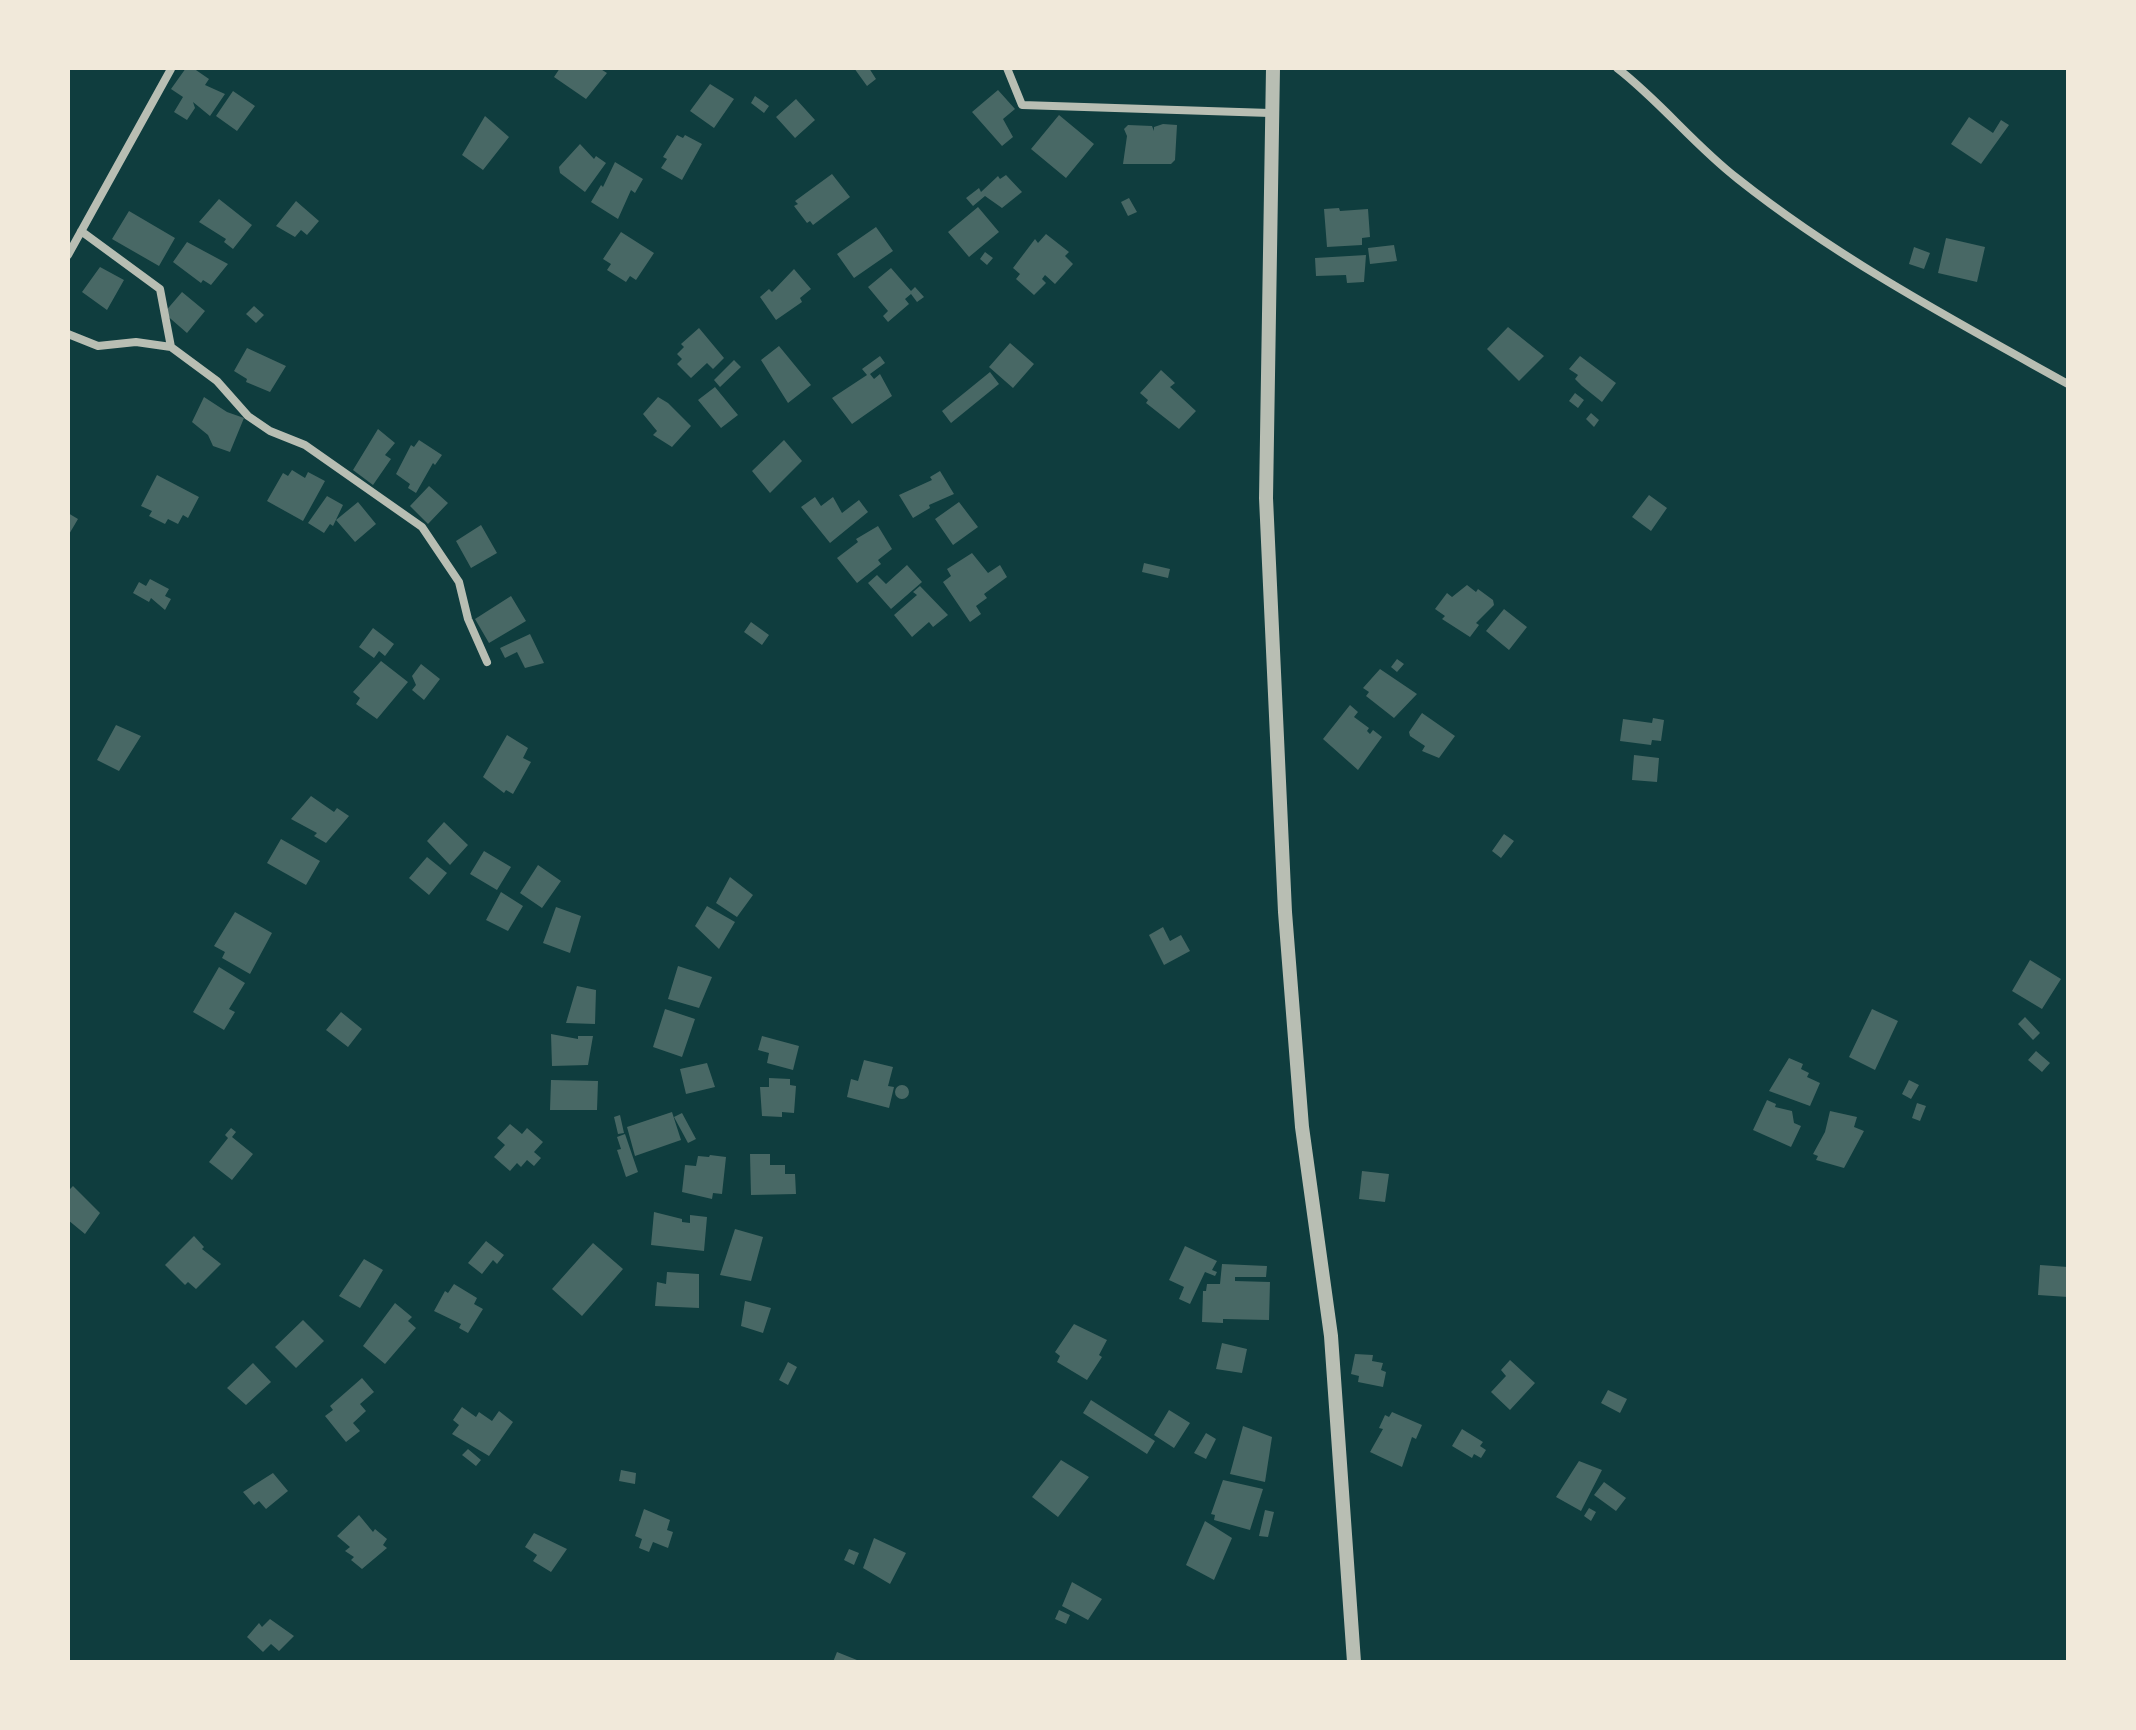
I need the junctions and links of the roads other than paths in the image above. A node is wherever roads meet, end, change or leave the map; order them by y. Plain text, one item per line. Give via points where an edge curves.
1 (1007, 68) edge
2 (1273, 68) edge
3 (1617, 68) edge
4 (171, 69) edge
5 (1270, 113) junction
6 (81, 231) junction
7 (68, 255) edge
8 (68, 334) edge
9 (171, 347) junction
10 (2068, 384) edge
11 (487, 662) dead end
12 (1354, 1662) edge

1 - 5 street via 1022,105
2 - 5 street
3 - 10 street via 1655,97 1739,180 1948,320
4 - 6 street
5 - 12 street via 1266,498 1285,912 1302,1127 1331,1336
6 - 7 street
6 - 9 street via 160,289
8 - 9 street via 98,346 136,342
9 - 11 street via 217,381 248,416 305,445 422,527 459,582

